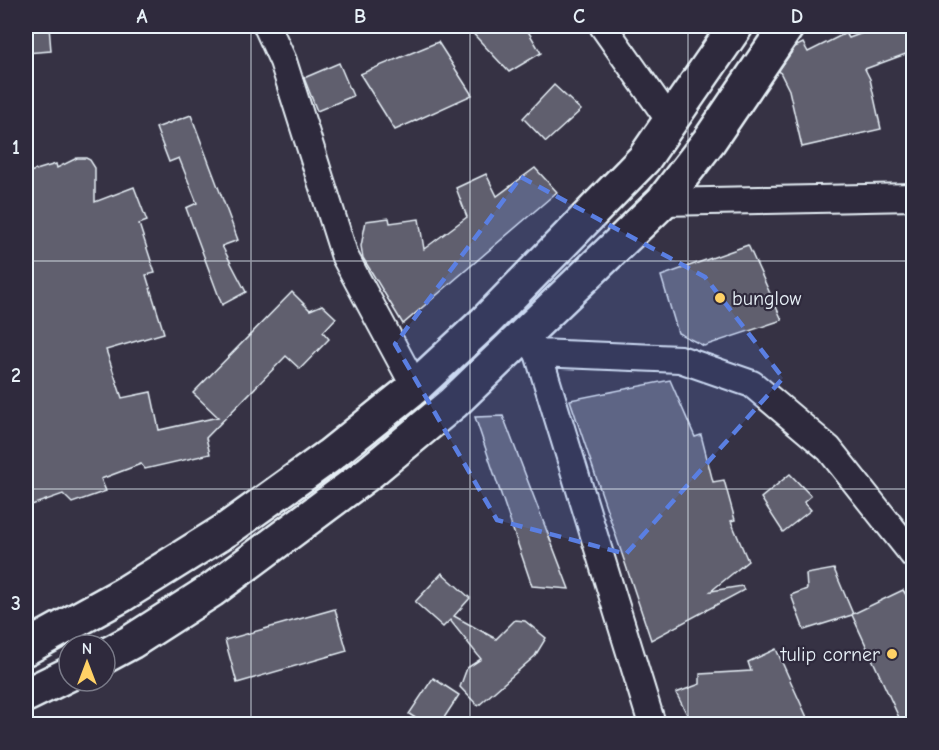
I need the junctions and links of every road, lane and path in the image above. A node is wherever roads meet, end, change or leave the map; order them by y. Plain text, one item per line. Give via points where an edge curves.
1 (267, 26) edge
2 (603, 26) edge
3 (736, 26) edge
4 (787, 26) edge
5 (670, 121) junction
6 (914, 197) edge
7 (662, 202) junction
8 (532, 344) junction
9 (415, 387) junction
10 (914, 556) edge
11 (26, 648) edge
12 (117, 650) edge
13 (57, 680) edge
14 (26, 695) edge
15 (652, 724) edge

1 - 9 street via 283,61 345,257
2 - 5 street
3 - 5 main road
4 - 7 main road
5 - 9 main road via 644,159 485,322
6 - 7 street
7 - 8 main road
8 - 10 street via 680,359 752,384 829,449
8 - 12 main road via 212,590
8 - 15 street
9 - 11 main road via 329,456 225,530 122,595
13 - 14 main road

